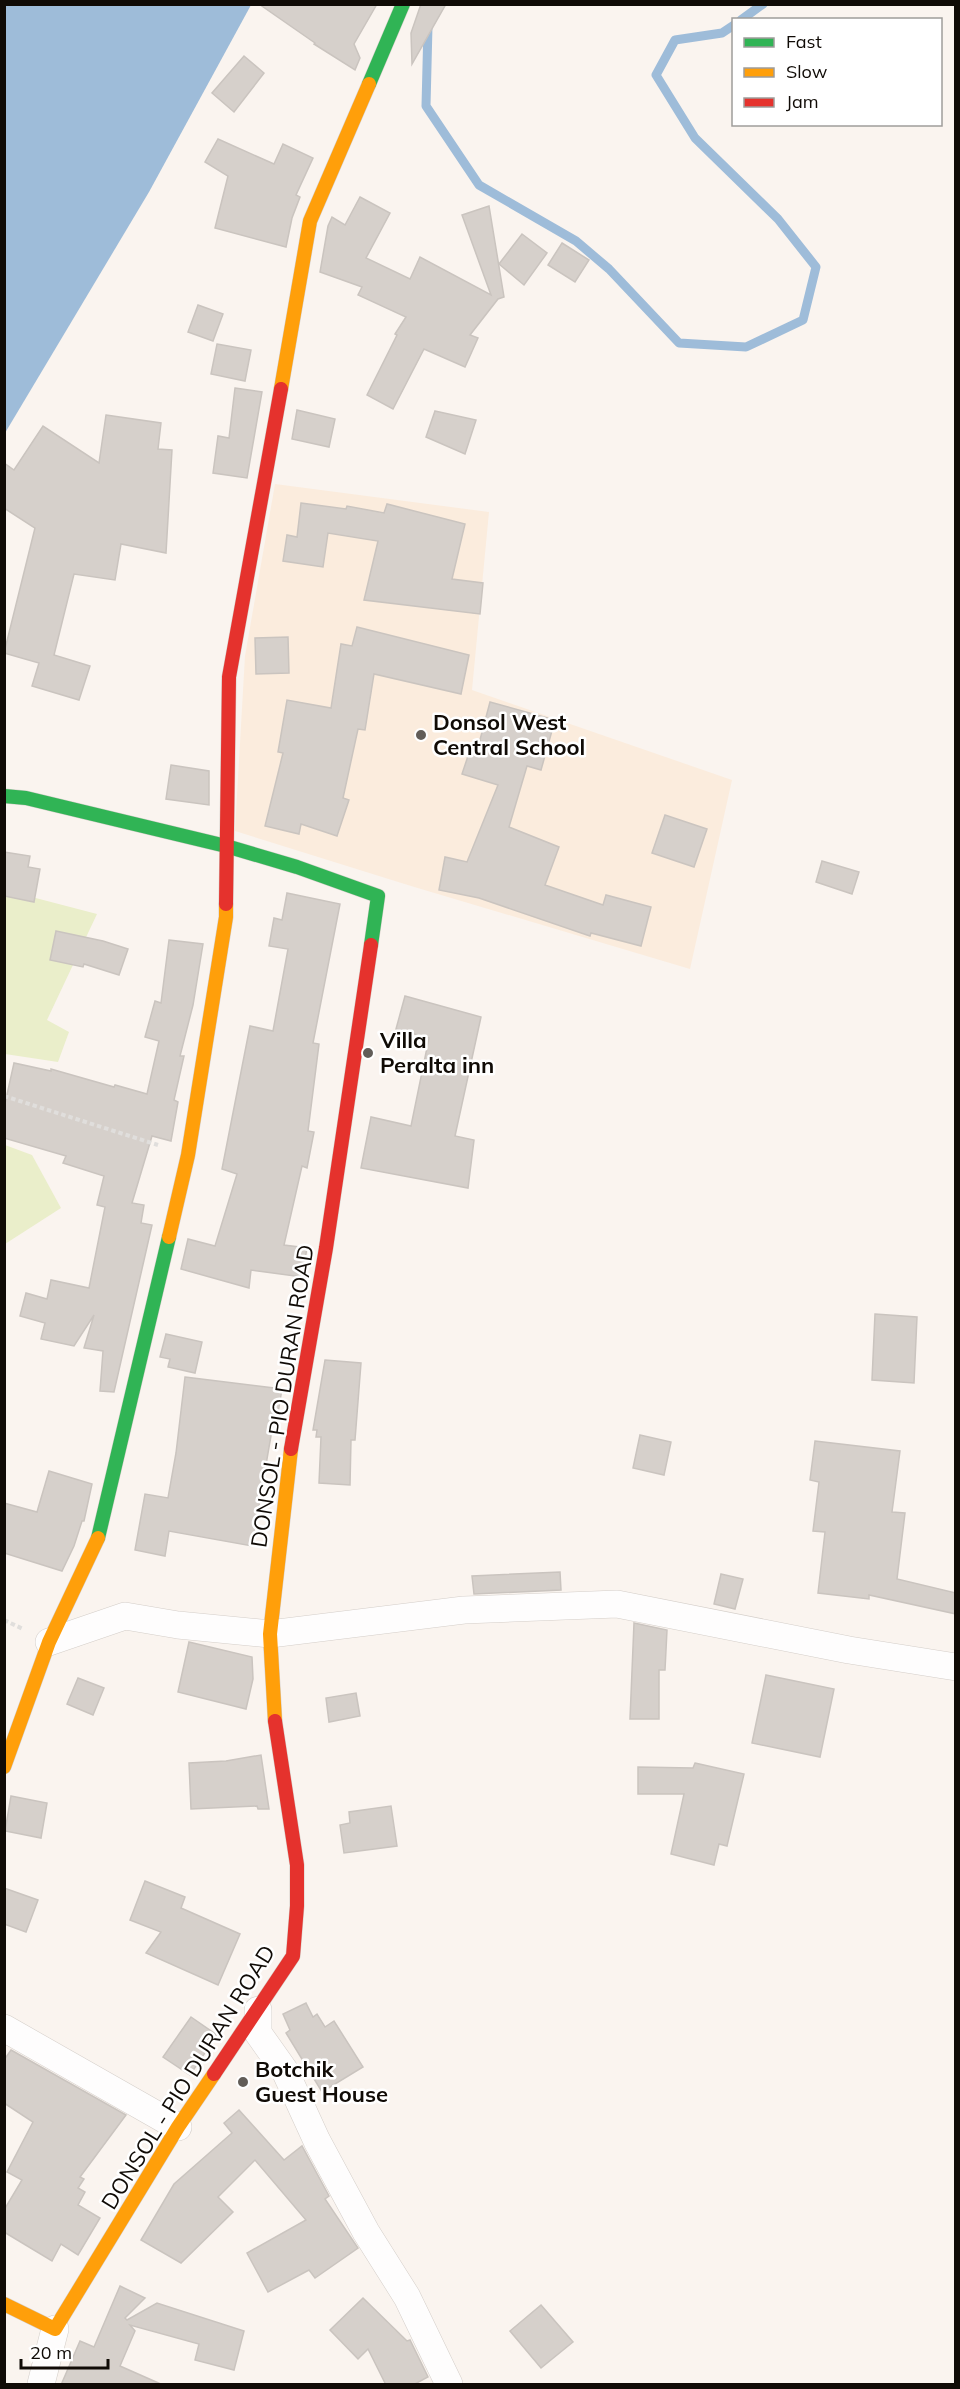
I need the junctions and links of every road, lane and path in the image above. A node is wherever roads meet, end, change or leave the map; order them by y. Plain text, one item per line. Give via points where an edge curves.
1 (403, 4) edge
2 (4, 796) edge
3 (226, 846) junction
4 (4, 1096) edge
5 (188, 1155) junction
6 (270, 1634) junction
7 (49, 1642) junction
8 (956, 1667) edge
9 (4, 1767) edge
10 (258, 2010) junction
11 (4, 2028) edge
12 (178, 2127) junction
13 (4, 2304) edge
14 (55, 2329) junction
15 (40, 2385) edge
16 (449, 2385) edge

1 - 3 main road via 310,221 229,677
2 - 3 main road, DONSOL - PIO DURAN ROAD
3 - 5 main road via 226,917
3 - 6 main road, DONSOL - PIO DURAN ROAD via 378,896 326,1248 290,1452
4 - 5 path
5 - 7 main road via 100,1534
6 - 7 street via 124,1616
6 - 8 street via 464,1610 617,1604
6 - 10 main road, DONSOL - PIO DURAN ROAD via 273,1710 297,1865 297,1906 293,1956
7 - 9 main road
10 - 12 main road, DONSOL - PIO DURAN ROAD
10 - 16 street via 258,2033 285,2070 317,2141 366,2232 407,2297
11 - 12 street
12 - 14 main road, DONSOL - PIO DURAN ROAD
13 - 14 main road
14 - 15 street

